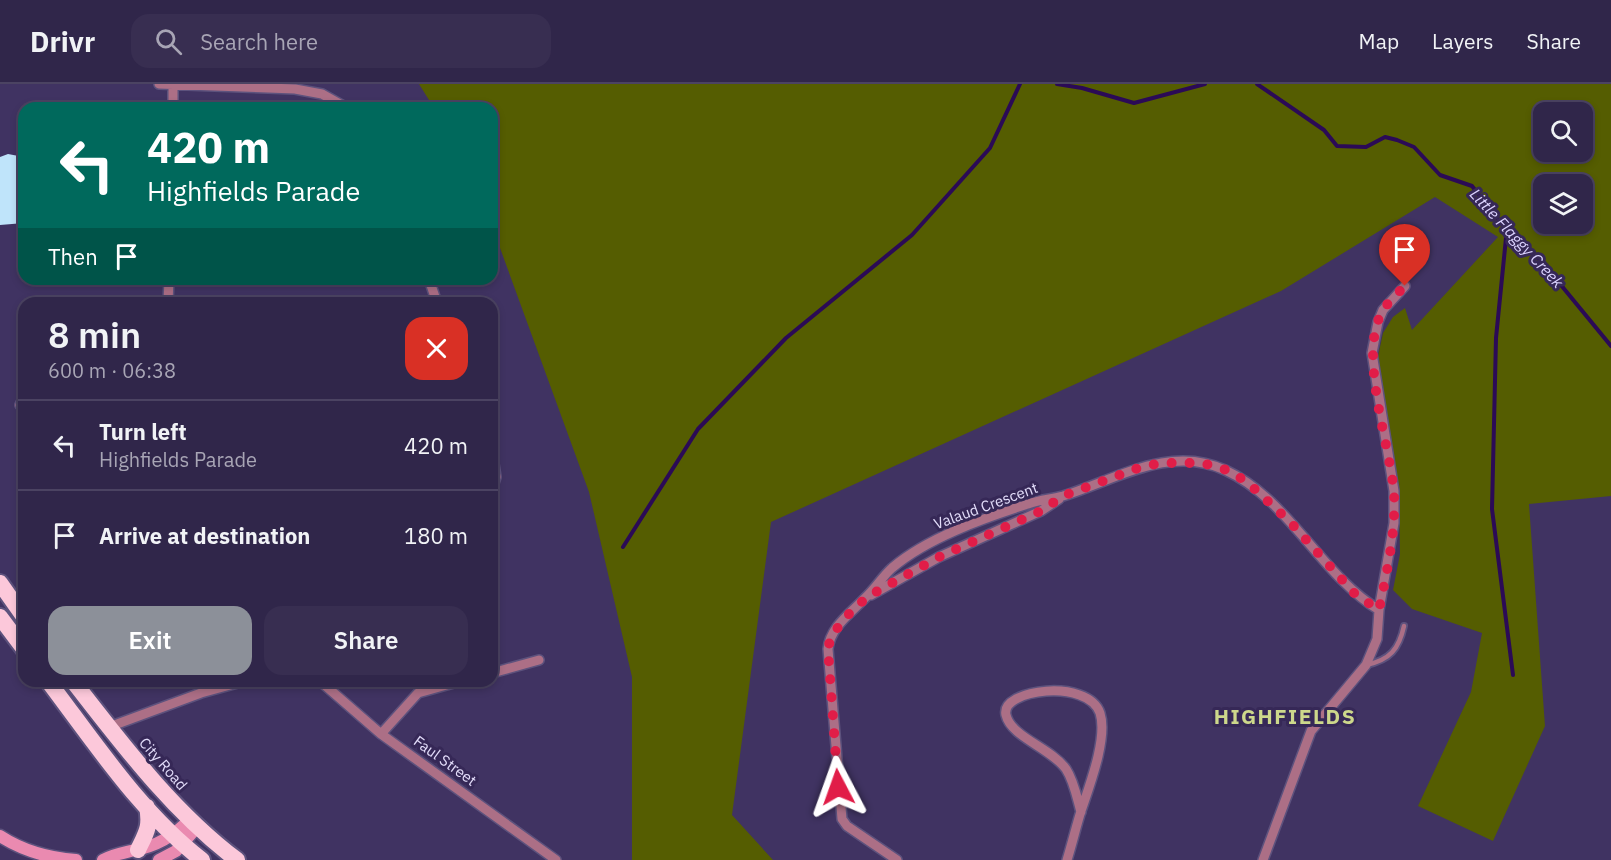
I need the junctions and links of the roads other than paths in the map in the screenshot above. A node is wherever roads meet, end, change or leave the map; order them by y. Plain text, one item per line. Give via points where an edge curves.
1 (159, 84) edge
2 (173, 84) edge
3 (173, 102) edge
4 (336, 102) edge
5 (1405, 286) dead end
6 (1063, 496) junction
7 (0, 583) edge
8 (867, 597) junction
9 (18, 608) edge
10 (1379, 610) junction
11 (0, 617) edge
12 (1404, 626) dead end
13 (18, 641) edge
14 (539, 660) dead end
15 (1366, 665) junction
16 (498, 671) edge
17 (53, 687) edge
18 (78, 687) edge
19 (223, 687) edge
20 (327, 687) edge
21 (440, 687) edge
22 (109, 727) junction
23 (381, 734) junction
24 (147, 807) junction
25 (1081, 812) junction
26 (193, 823) junction
27 (0, 836) edge
28 (178, 840) junction
29 (138, 850) junction
30 (76, 860) edge
31 (103, 860) edge
32 (159, 860) edge
33 (202, 860) edge
34 (237, 860) edge
35 (556, 860) edge
36 (897, 860) edge
37 (1067, 860) edge
38 (1263, 860) edge

1 - 2 street
2 - 3 street
2 - 4 street via 295,89 322,94
5 - 10 street via 1383,310 1372,353 1394,491 1394,523
6 - 8 street, Valaud Crescent via 1041,511 939,557
6 - 8 street, Valaud Crescent via 1028,504 926,545 893,567
6 - 10 street, Valaud Crescent via 1161,463 1202,463 1224,469 1265,498 1355,594
7 - 9 highway
8 - 36 street, Valaud Crescent via 829,642 840,810 847,826
10 - 15 street via 1377,639
11 - 13 highway
12 - 15 lane via 1386,659
14 - 16 street
15 - 38 street via 1311,731
17 - 24 highway
18 - 22 highway, City Road
19 - 22 street
20 - 23 street, Faul Street
21 - 23 street via 418,693
22 - 26 highway, City Road
23 - 35 street, Faul Street
24 - 28 highway
24 - 29 highway via 148,830
25 - 25 street via 1066,769 1015,731 1009,722 1005,711 1013,700 1047,691 1075,692 1087,697 1100,713 1099,747
25 - 37 street
26 - 28 main road
26 - 34 highway, City Road
27 - 30 main road via 17,847
28 - 29 main road
28 - 32 main road via 176,851
28 - 33 highway
29 - 31 main road via 113,854

